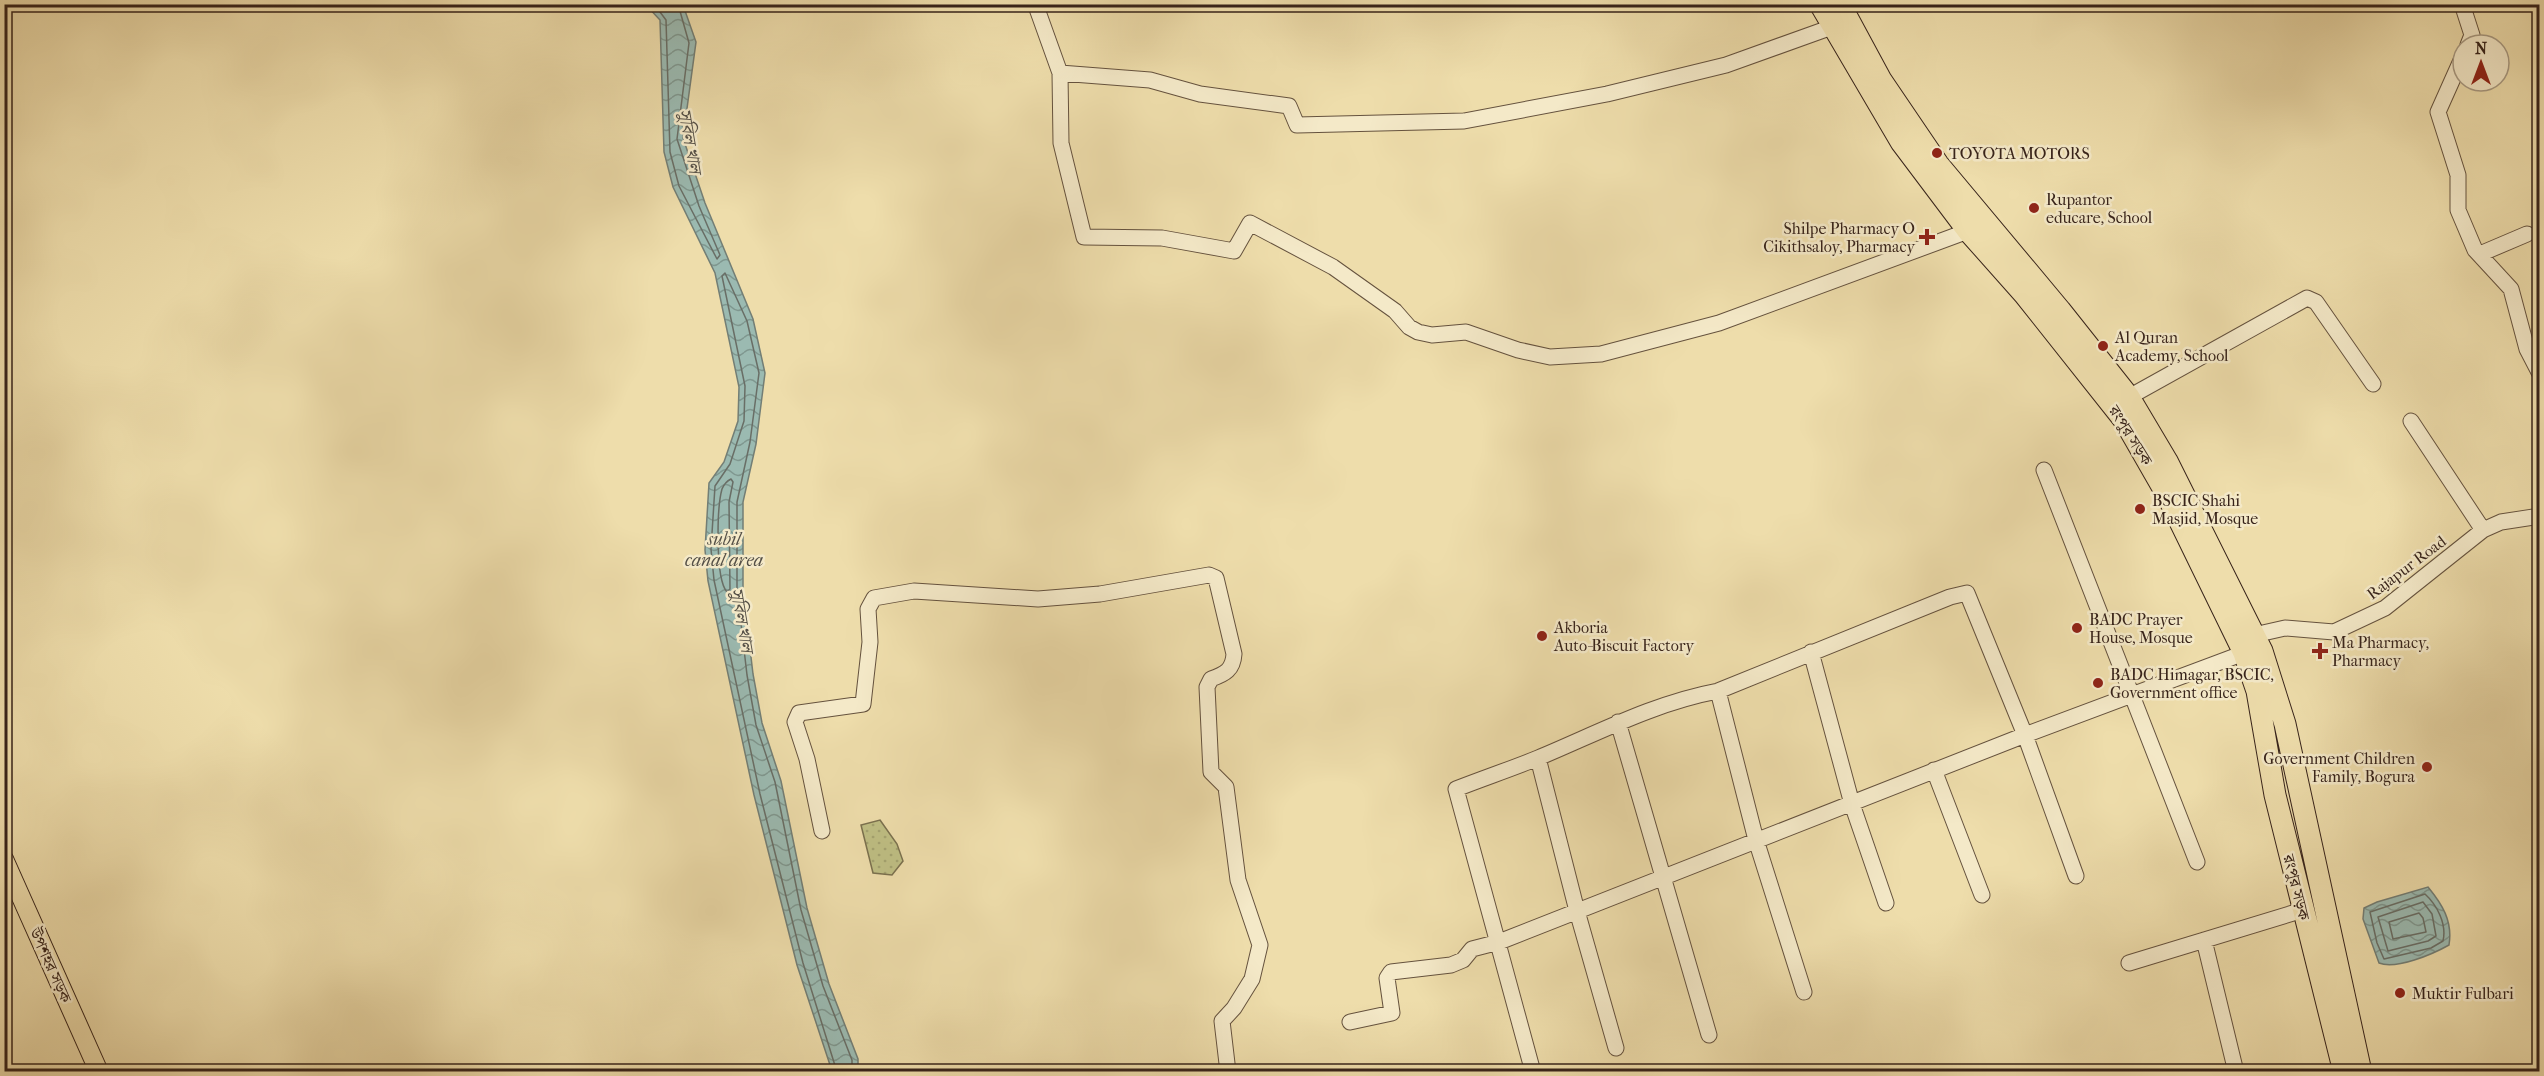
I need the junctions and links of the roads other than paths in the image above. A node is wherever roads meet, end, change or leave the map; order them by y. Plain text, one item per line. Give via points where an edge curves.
1 (1032, 4) edge
2 (1820, 4) edge
3 (1840, 4) edge
4 (2462, 4) edge
5 (1832, 27) junction
6 (2471, 33) edge
7 (1060, 73) junction
8 (2451, 83) edge
9 (1968, 231) junction
10 (2527, 234) dead end
11 (2480, 254) junction
12 (2540, 374) edge
13 (2373, 384) dead end
14 (2129, 397) junction
15 (2411, 421) dead end
16 (2044, 470) dead end
17 (2540, 516) edge
18 (2483, 530) junction
19 (2249, 644) junction
20 (1811, 652) junction
21 (1718, 691) junction
22 (2132, 695) junction
23 (1618, 722) junction
24 (2025, 735) junction
25 (1538, 758) junction
26 (1934, 770) junction
27 (1852, 804) junction
28 (822, 831) dead end
29 (1756, 840) junction
30 (4, 859) edge
31 (2197, 862) dead end
32 (2076, 876) dead end
33 (1664, 877) junction
34 (1982, 895) dead end
35 (1886, 903) dead end
36 (2303, 910) junction
37 (1577, 911) junction
38 (2204, 940) junction
39 (1499, 942) junction
40 (2129, 963) dead end
41 (1804, 992) dead end
42 (1350, 1022) dead end
43 (1710, 1035) dead end
44 (1616, 1048) dead end
45 (99, 1071) edge
46 (1228, 1071) edge
47 (1533, 1071) edge
48 (2236, 1071) edge
49 (2344, 1071) edge
50 (2361, 1071) edge

1 - 7 street
2 - 5 highway, রংপুর সড়ক
3 - 14 highway, রংপুর সড়ক via 1881,80 1938,164
4 - 6 street
5 - 7 street via 1726,65 1607,94 1464,121 1297,125 1289,106 1200,94 1150,80
5 - 9 highway, রংপুর সড়ক via 1901,142
7 - 9 street via 1061,143 1084,237 1162,238 1234,251 1250,223 1333,267 1418,332 1466,332 1550,357 1601,354 1719,323
8 - 11 street via 2438,112 2458,175 2458,210
9 - 19 highway, রংপুর সড়ক via 2024,294 2124,420
10 - 11 street
11 - 12 street via 2511,289 2527,349
13 - 14 street via 2316,302 2307,298
14 - 19 highway, রংপুর সড়ক via 2167,461
15 - 18 street
16 - 22 street
17 - 18 street, Rajapur Road via 2501,522
18 - 19 street, Rajapur Road via 2385,608 2334,632 2286,628
19 - 22 street, Rajapur Road
19 - 36 highway, রংপুর সড়ক via 2275,795
19 - 50 highway, রংপুর সড়ক via 2262,651 2286,724
20 - 21 street
20 - 24 street via 1967,593
20 - 27 street
21 - 23 street via 1691,696
21 - 29 street
22 - 24 street, Rajapur Road
22 - 31 street
23 - 25 street
23 - 33 street
24 - 26 street, Rajapur Road
24 - 32 street
25 - 37 street
25 - 39 street via 1456,789
26 - 27 street, Rajapur Road
26 - 34 street
27 - 29 street, Rajapur Road
27 - 35 street
28 - 46 street via 795,722 799,713 863,704 870,642 868,609 874,598 914,591 1038,599 1100,594 1209,575 1216,578 1234,654 1233,664 1225,674 1211,679 1207,687 1211,772 1226,787 1238,880 1260,945 1252,979 1222,1021
29 - 33 street, Rajapur Road
29 - 41 street
30 - 45 main road, উপশহর সড়ক
33 - 37 street, Rajapur Road
33 - 43 street
36 - 38 street
36 - 49 highway, রংপুর সড়ক
37 - 39 street, Rajapur Road
37 - 44 street
38 - 40 street
38 - 48 street
39 - 42 street, Rajapur Road via 1472,949 1463,960 1451,965 1391,972 1388,978 1392,1013
39 - 47 street

